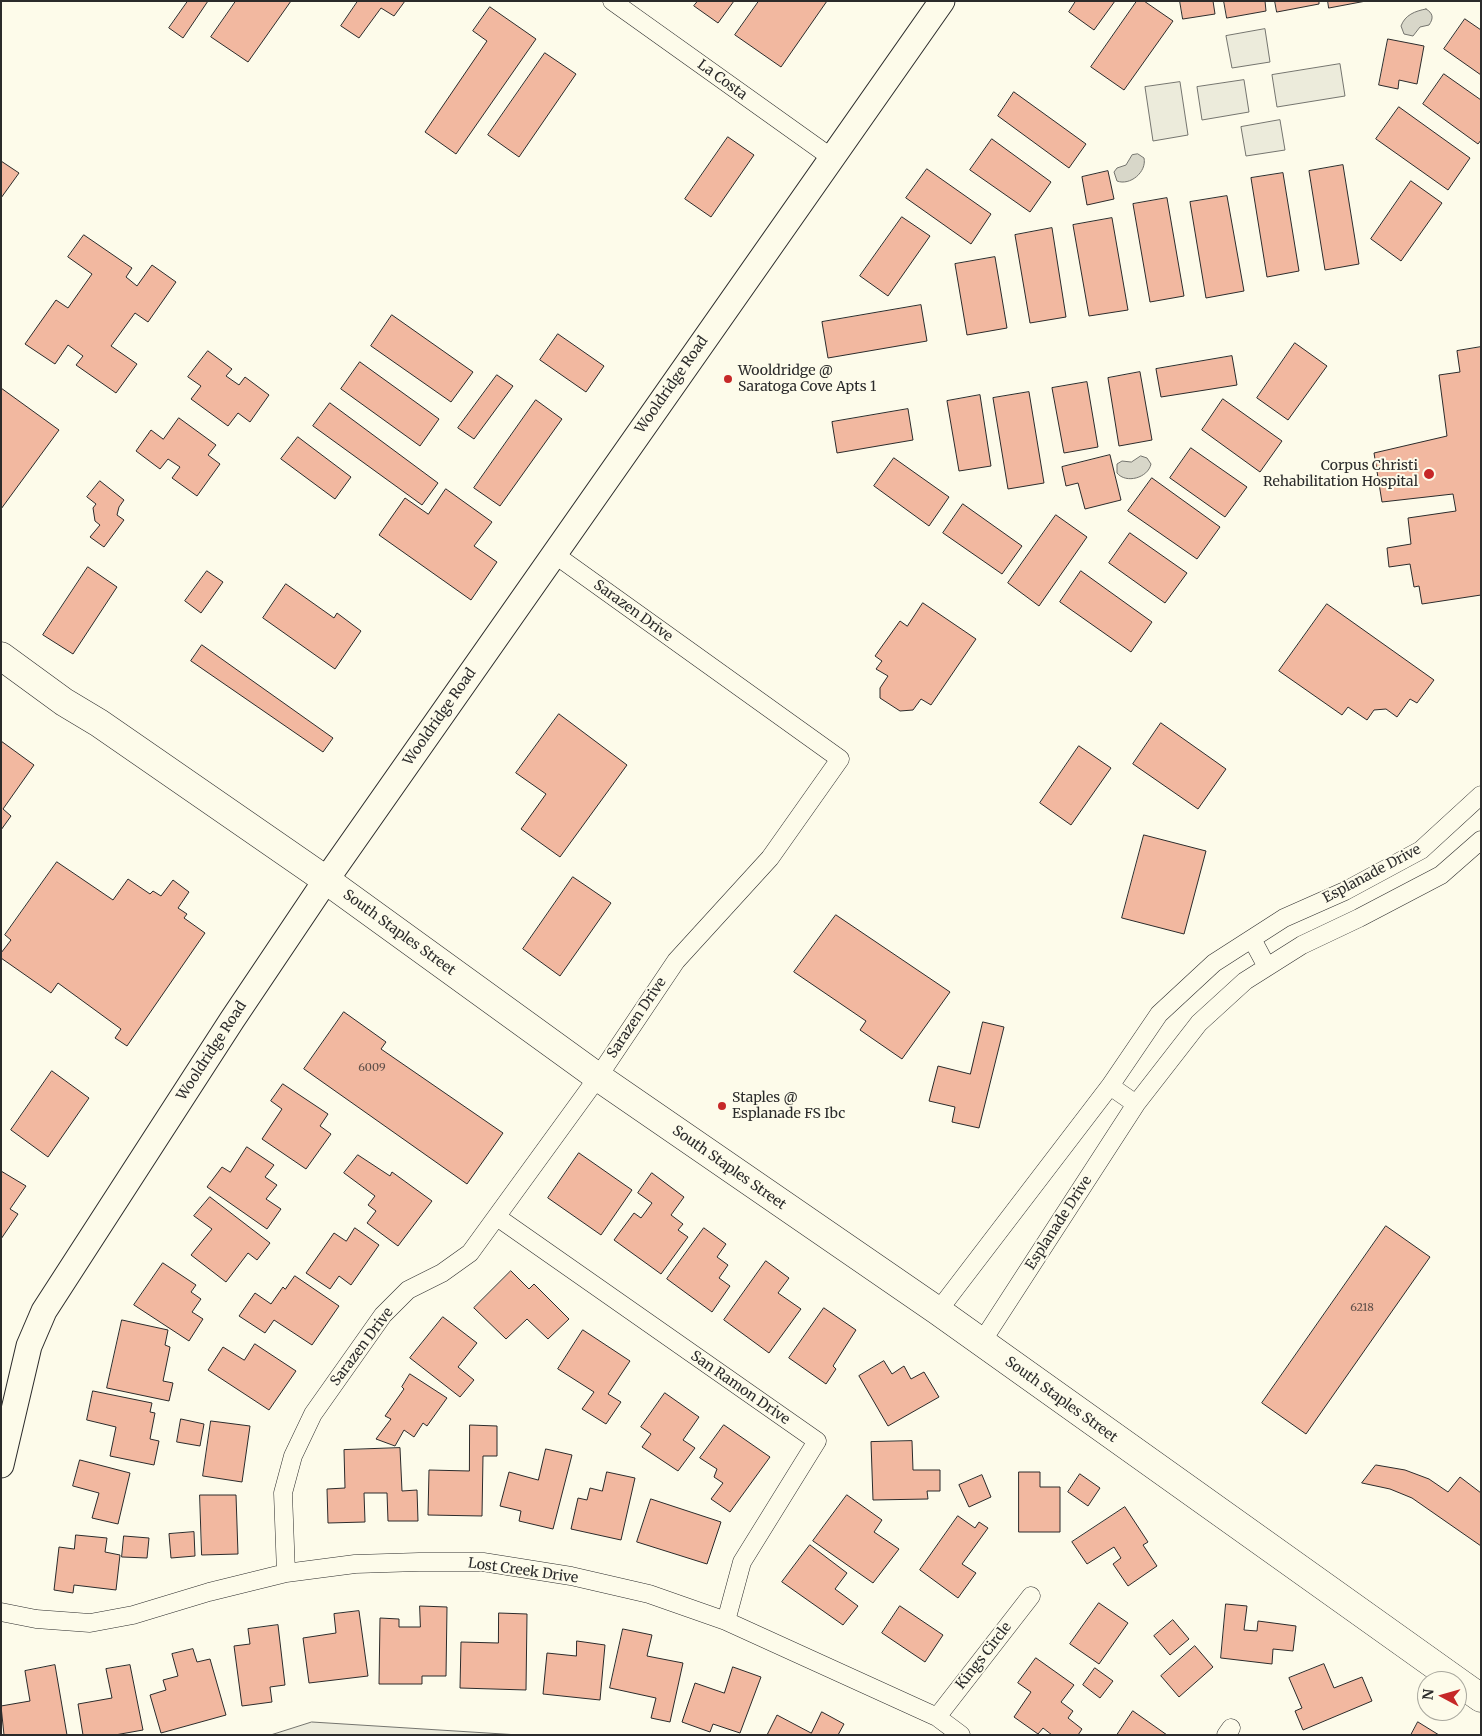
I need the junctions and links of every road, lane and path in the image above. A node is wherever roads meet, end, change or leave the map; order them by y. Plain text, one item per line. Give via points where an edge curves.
1 (612, 1) edge
2 (942, 1) edge
3 (832, 158) junction
4 (554, 554) junction
5 (1, 656) edge
6 (1481, 795) edge
7 (1481, 840) edge
8 (326, 880) junction
9 (1252, 939) junction
10 (1267, 967) junction
11 (598, 1077) junction
12 (1110, 1086) junction
13 (1136, 1104) junction
14 (497, 1217) junction
15 (938, 1311) junction
16 (982, 1343) junction
17 (1, 1465) edge
18 (286, 1573) junction
19 (1031, 1596) dead end
20 (1, 1612) edge
21 (726, 1621) junction
22 (1443, 1671) edge
23 (1467, 1688) edge
24 (1481, 1698) edge
25 (937, 1716) junction
26 (960, 1735) edge

1 - 3 street, La Costa
2 - 3 main road, Wooldridge Road
3 - 4 main road, Wooldridge Road
4 - 8 main road, Wooldridge Road
4 - 11 street, Sarazen Drive via 840,759 770,858 676,961
5 - 8 main road, South Staples Street
6 - 9 street, Esplanade Drive via 1421,850 1345,891 1284,918
7 - 10 street, Esplanade Drive via 1441,875 1302,945
8 - 11 main road, South Staples Street
8 - 17 main road, Wooldridge Road via 44,1311 29,1346
9 - 10 street
9 - 12 street, Esplanade Drive via 1214,963 1159,1014
10 - 13 street, Esplanade Drive via 1245,981 1199,1023
11 - 14 street, Sarazen Drive
11 - 15 main road, South Staples Street
12 - 13 street
12 - 15 street, Esplanade Drive
13 - 16 street, Esplanade Drive
14 - 18 street, Sarazen Drive via 470,1253 442,1273 408,1290 383,1315 313,1414 293,1456 283,1493
14 - 21 street, San Ramon Drive via 817,1441 742,1562
15 - 16 main road, South Staples Street
16 - 22 main road, South Staples Street
18 - 20 street, Lost Creek Drive via 133,1615 90,1623 36,1619
18 - 21 street, Lost Creek Drive via 355,1564 484,1562 571,1576 649,1594
19 - 25 street, Kings Circle
21 - 25 street, Lost Creek Drive
23 - 24 main road, South Staples Street
25 - 26 street, Lost Creek Drive

